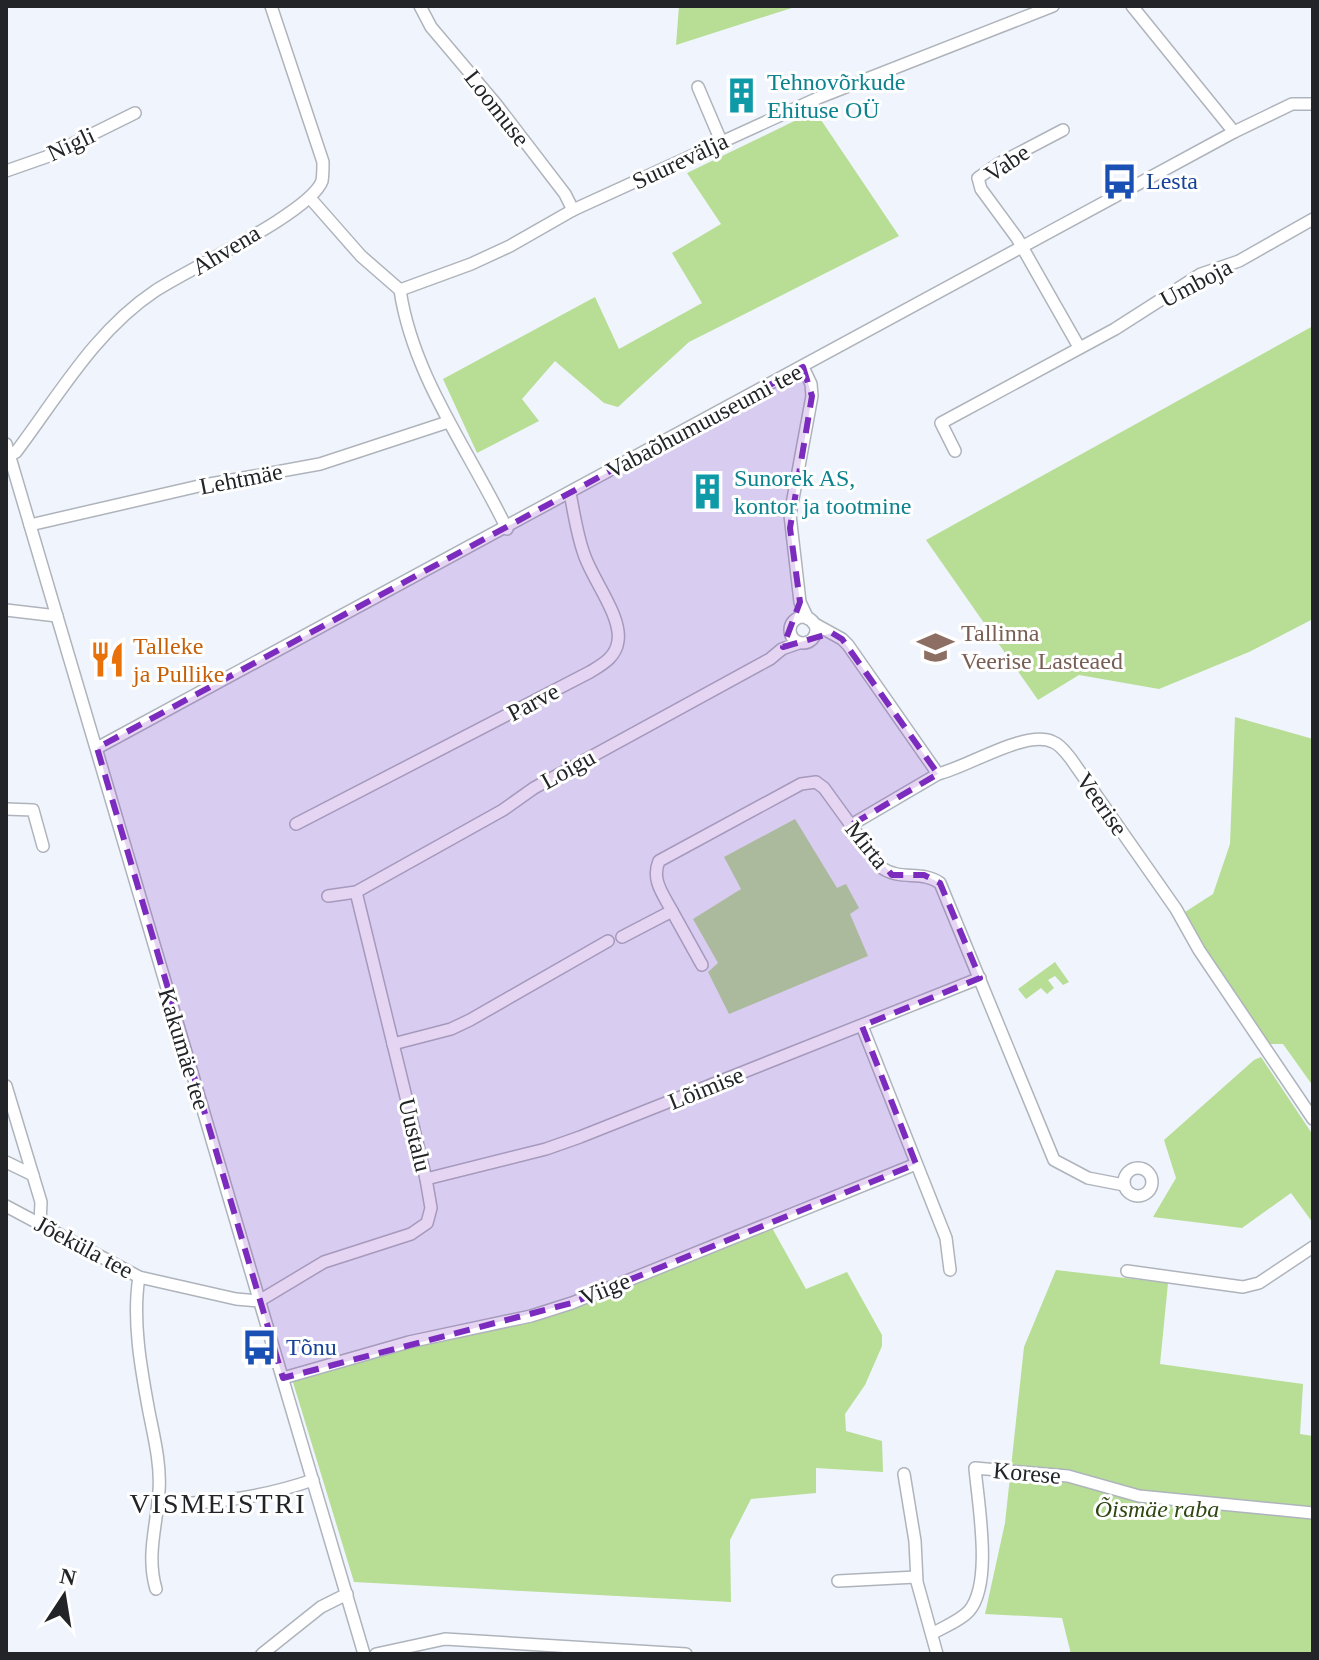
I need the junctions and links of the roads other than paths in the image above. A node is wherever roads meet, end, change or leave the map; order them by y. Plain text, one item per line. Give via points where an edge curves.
1 (271, 6) edge
2 (420, 6) edge
3 (1053, 6) edge
4 (1132, 6) edge
5 (698, 87) dead end
6 (1313, 104) edge
7 (135, 113) dead end
8 (1063, 130) dead end
9 (1234, 132) junction
10 (721, 141) junction
11 (6, 171) edge
12 (310, 198) junction
13 (573, 210) junction
14 (1313, 219) edge
15 (1022, 247) junction
16 (400, 290) junction
17 (1079, 347) junction
18 (803, 367) junction
19 (448, 422) junction
20 (8, 450) edge
21 (955, 451) dead end
22 (570, 493) junction
23 (30, 525) junction
24 (507, 529) junction
25 (800, 602) junction
26 (6, 610) edge
27 (57, 616) junction
28 (810, 621) junction
29 (794, 633) junction
30 (832, 633) junction
31 (812, 639) junction
32 (97, 748) junction
33 (938, 774) junction
34 (6, 809) edge
35 (296, 824) dead end
36 (851, 825) junction
37 (43, 846) dead end
38 (356, 892) junction
39 (328, 896) dead end
40 (672, 911) junction
41 (622, 937) dead end
42 (608, 941) dead end
43 (702, 965) dead end
44 (980, 978) junction
45 (862, 1026) junction
46 (393, 1044) junction
47 (6, 1086) edge
48 (1313, 1119) edge
49 (6, 1162) edge
50 (916, 1164) junction
51 (33, 1175) junction
52 (426, 1179) junction
53 (1124, 1185) dead end
54 (6, 1206) edge
55 (40, 1224) junction
56 (1313, 1247) edge
57 (950, 1270) dead end
58 (1127, 1271) dead end
59 (139, 1277) junction
60 (259, 1301) junction
61 (283, 1378) junction
62 (904, 1474) dead end
63 (313, 1480) junction
64 (192, 1503) dead end
65 (1313, 1513) edge
66 (916, 1577) junction
67 (838, 1581) dead end
68 (156, 1589) dead end
69 (347, 1594) junction
70 (932, 1634) junction
71 (262, 1654) edge
72 (364, 1654) edge
73 (376, 1654) edge
74 (686, 1654) edge
75 (937, 1654) edge

1 - 12 street via 323,162 322,181
2 - 13 street, Loomuse
3 - 10 street, Suurevälja
4 - 9 street
5 - 10 street
6 - 9 street, Vabaõhumuuseumi tee via 1292,104
7 - 11 street, Nigli
8 - 15 street, Vabe via 978,178
9 - 15 street, Vabaõhumuuseumi tee
10 - 13 street, Suurevälja
12 - 16 street via 361,256
12 - 20 street, Ahvena via 155,291 103,334 16,452
13 - 16 street, Suurevälja via 497,252
14 - 17 street, Umboja via 1239,261 1201,274
15 - 17 street
15 - 18 street, Vabaõhumuuseumi tee
16 - 19 street via 404,318
17 - 21 street, Umboja via 941,423
18 - 22 street, Vabaõhumuuseumi tee
18 - 25 street, Loigu via 812,396 790,528
19 - 23 street, Lehtmäe via 320,464
19 - 24 street
20 - 23 street, Kakumäe tee
22 - 24 street, Vabaõhumuuseumi tee
22 - 35 street, Parve via 584,555 619,637 607,661
23 - 27 street, Kakumäe tee
24 - 32 street, Vabaõhumuuseumi tee
25 - 28 street, Loigu
25 - 29 street, Loigu
26 - 27 street
27 - 32 street, Kakumäe tee
28 - 29 street via 800,618
28 - 30 street
28 - 31 street
29 - 31 street
29 - 38 street, Loigu via 760,665
30 - 31 street
30 - 33 street via 848,645
32 - 60 street, Kakumäe tee
33 - 36 street
33 - 48 street, Veerise via 1017,743 1043,738 1057,743 1176,909
34 - 37 street via 33,810
36 - 40 street, Mirta via 824,788 816,782 801,784 659,861 656,879
36 - 44 street, Mirta via 892,875 924,875 940,883
38 - 39 street
38 - 46 street, Uustalu
40 - 41 street
40 - 43 street
42 - 46 street via 461,1025
44 - 45 street, Lõimise
44 - 53 street, Mirta via 1054,1160 1088,1178
45 - 50 street
45 - 52 street, Lõimise via 546,1149
46 - 52 street, Uustalu
47 - 51 street
49 - 51 street
50 - 57 street via 946,1238
50 - 61 street, Viige via 572,1303
51 - 55 street via 41,1202
52 - 60 street, Uustalu via 431,1208 427,1223 411,1234 324,1262
54 - 55 street, Jõeküla tee
55 - 59 street, Jõeküla tee
56 - 58 street via 1259,1283 1243,1287
59 - 60 street, Jõeküla tee
59 - 68 street via 142,1359 160,1488 150,1553
60 - 61 street, Kakumäe tee
61 - 63 street, Kakumäe tee
62 - 66 street
63 - 64 street via 273,1494
63 - 69 street, Kakumäe tee
65 - 70 street, Korese via 1139,1496 1068,1476 975,1468 980,1583 972,1608
66 - 67 street
66 - 70 street
69 - 71 street via 321,1607
69 - 72 street, Kakumäe tee
70 - 75 street
73 - 74 street via 445,1639

